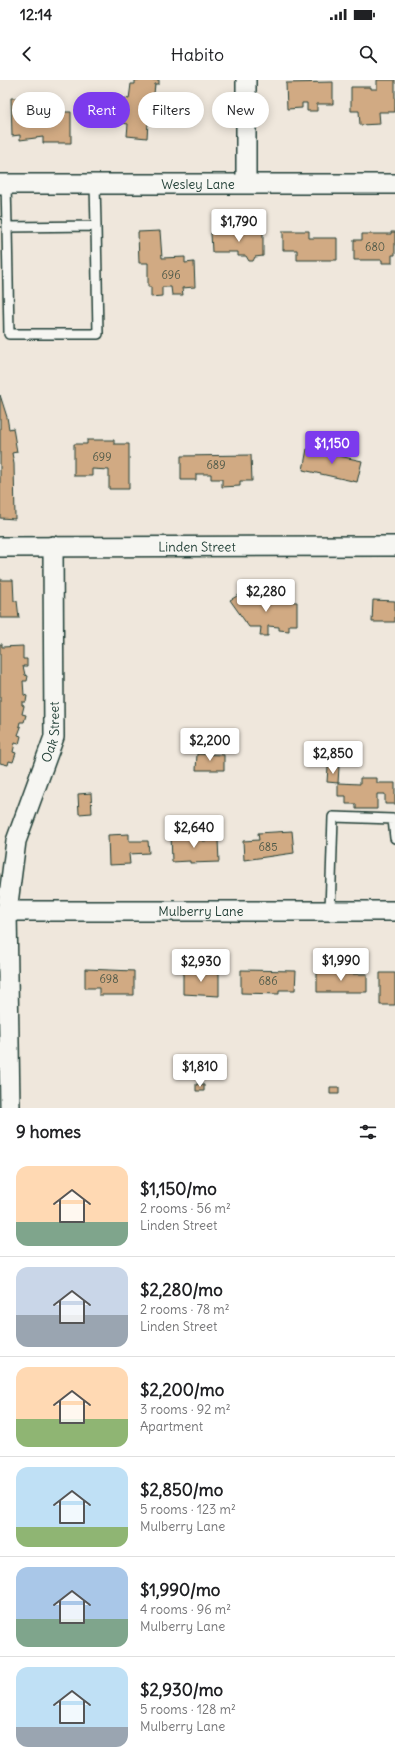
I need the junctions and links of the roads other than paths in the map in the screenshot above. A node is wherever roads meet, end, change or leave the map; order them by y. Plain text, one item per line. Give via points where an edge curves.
1 (246, 80) edge
2 (246, 183) junction
3 (3, 184) edge
4 (95, 184) junction
5 (395, 184) edge
6 (96, 226) junction
7 (7, 227) junction
8 (3, 266) edge
9 (54, 546) junction
10 (395, 546) edge
11 (0, 547) edge
12 (395, 838) edge
13 (8, 911) junction
14 (330, 911) junction
15 (395, 911) edge
16 (10, 1108) edge

1 - 2 street
2 - 4 street, Wesley Lane
2 - 5 street, Wesley Lane
3 - 4 street, Wesley Lane
3 - 7 lane
4 - 6 lane
6 - 7 lane
6 - 8 lane via 98,334 9,334
7 - 8 lane
9 - 10 street, Linden Street
9 - 11 street, Linden Street
9 - 13 street, Oak Street via 54,737 16,841
12 - 14 lane via 393,819 333,817
13 - 14 street, Mulberry Lane
13 - 16 street, Oak Street
14 - 15 street, Mulberry Lane

